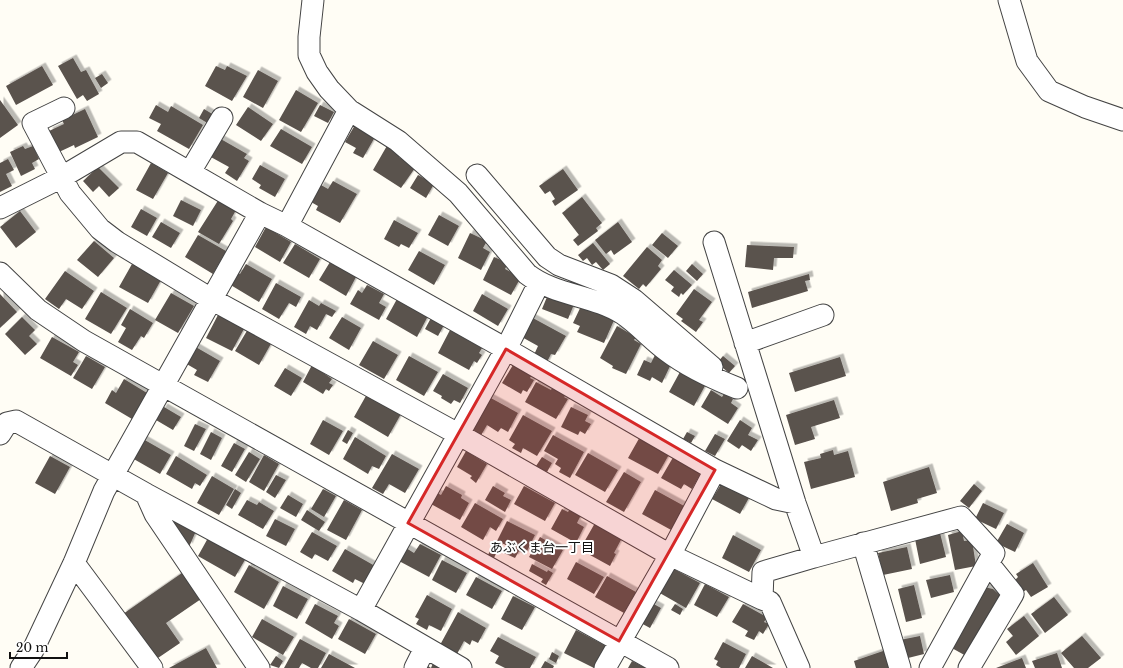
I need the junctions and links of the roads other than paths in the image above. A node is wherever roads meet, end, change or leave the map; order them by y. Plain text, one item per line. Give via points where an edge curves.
1 (313, 0) edge
2 (1009, 0) edge
3 (64, 108) dead end
4 (349, 110) junction
5 (222, 118) dead end
6 (1123, 120) edge
7 (190, 172) junction
8 (477, 175) dead end
9 (62, 177) junction
10 (0, 208) edge
11 (260, 213) junction
12 (287, 226) junction
13 (714, 242) dead end
14 (0, 273) edge
15 (539, 283) junction
16 (211, 299) junction
17 (823, 315) dead end
18 (745, 343) junction
19 (506, 349) junction
20 (162, 386) junction
21 (0, 434) edge
22 (458, 434) junction
23 (715, 470) junction
24 (114, 475) junction
25 (146, 494) junction
26 (795, 503) junction
27 (408, 523) junction
28 (863, 543) junction
29 (670, 555) junction
30 (814, 557) junction
31 (74, 563) junction
32 (988, 563) junction
33 (762, 599) junction
34 (361, 610) junction
35 (619, 641) junction
36 (425, 648) junction
37 (21, 668) edge
38 (152, 668) edge
39 (259, 668) edge
40 (415, 668) edge
41 (461, 668) edge
42 (605, 668) edge
43 (668, 668) edge
44 (799, 668) edge
45 (900, 668) edge
46 (930, 668) edge
47 (969, 668) edge

1 - 4 street via 309,55 317,72
2 - 6 street via 1027,61 1049,91
3 - 9 street via 33,123
4 - 12 street
4 - 15 street via 398,142 458,193 527,274
5 - 7 street
7 - 9 street via 137,142 121,142
7 - 11 street
8 - 15 street via 546,256 559,265 611,285 634,300 737,388 707,376 668,352 623,314 608,306
9 - 10 street
9 - 16 street via 83,210 100,229
11 - 12 street
11 - 16 street
12 - 19 street
13 - 18 street
14 - 20 street via 38,310 84,341
15 - 19 street
16 - 20 street
16 - 22 street
17 - 18 street
18 - 26 street
19 - 22 street
19 - 23 street
20 - 24 street
20 - 27 street
21 - 24 street via 7,423 16,421
22 - 27 street
22 - 29 street
23 - 26 street via 776,499
23 - 29 street
24 - 25 street
24 - 31 street via 104,491
25 - 34 street
25 - 39 street via 160,521
26 - 30 street
27 - 34 street
27 - 35 street
28 - 30 street
28 - 32 street via 961,517 994,553
28 - 45 street
29 - 33 street
29 - 35 street
30 - 33 street via 763,572
31 - 37 street
31 - 38 street
32 - 46 street
32 - 47 street via 1013,594
33 - 44 street via 770,602
34 - 36 street
35 - 42 street
35 - 43 street
36 - 40 street
36 - 41 street

